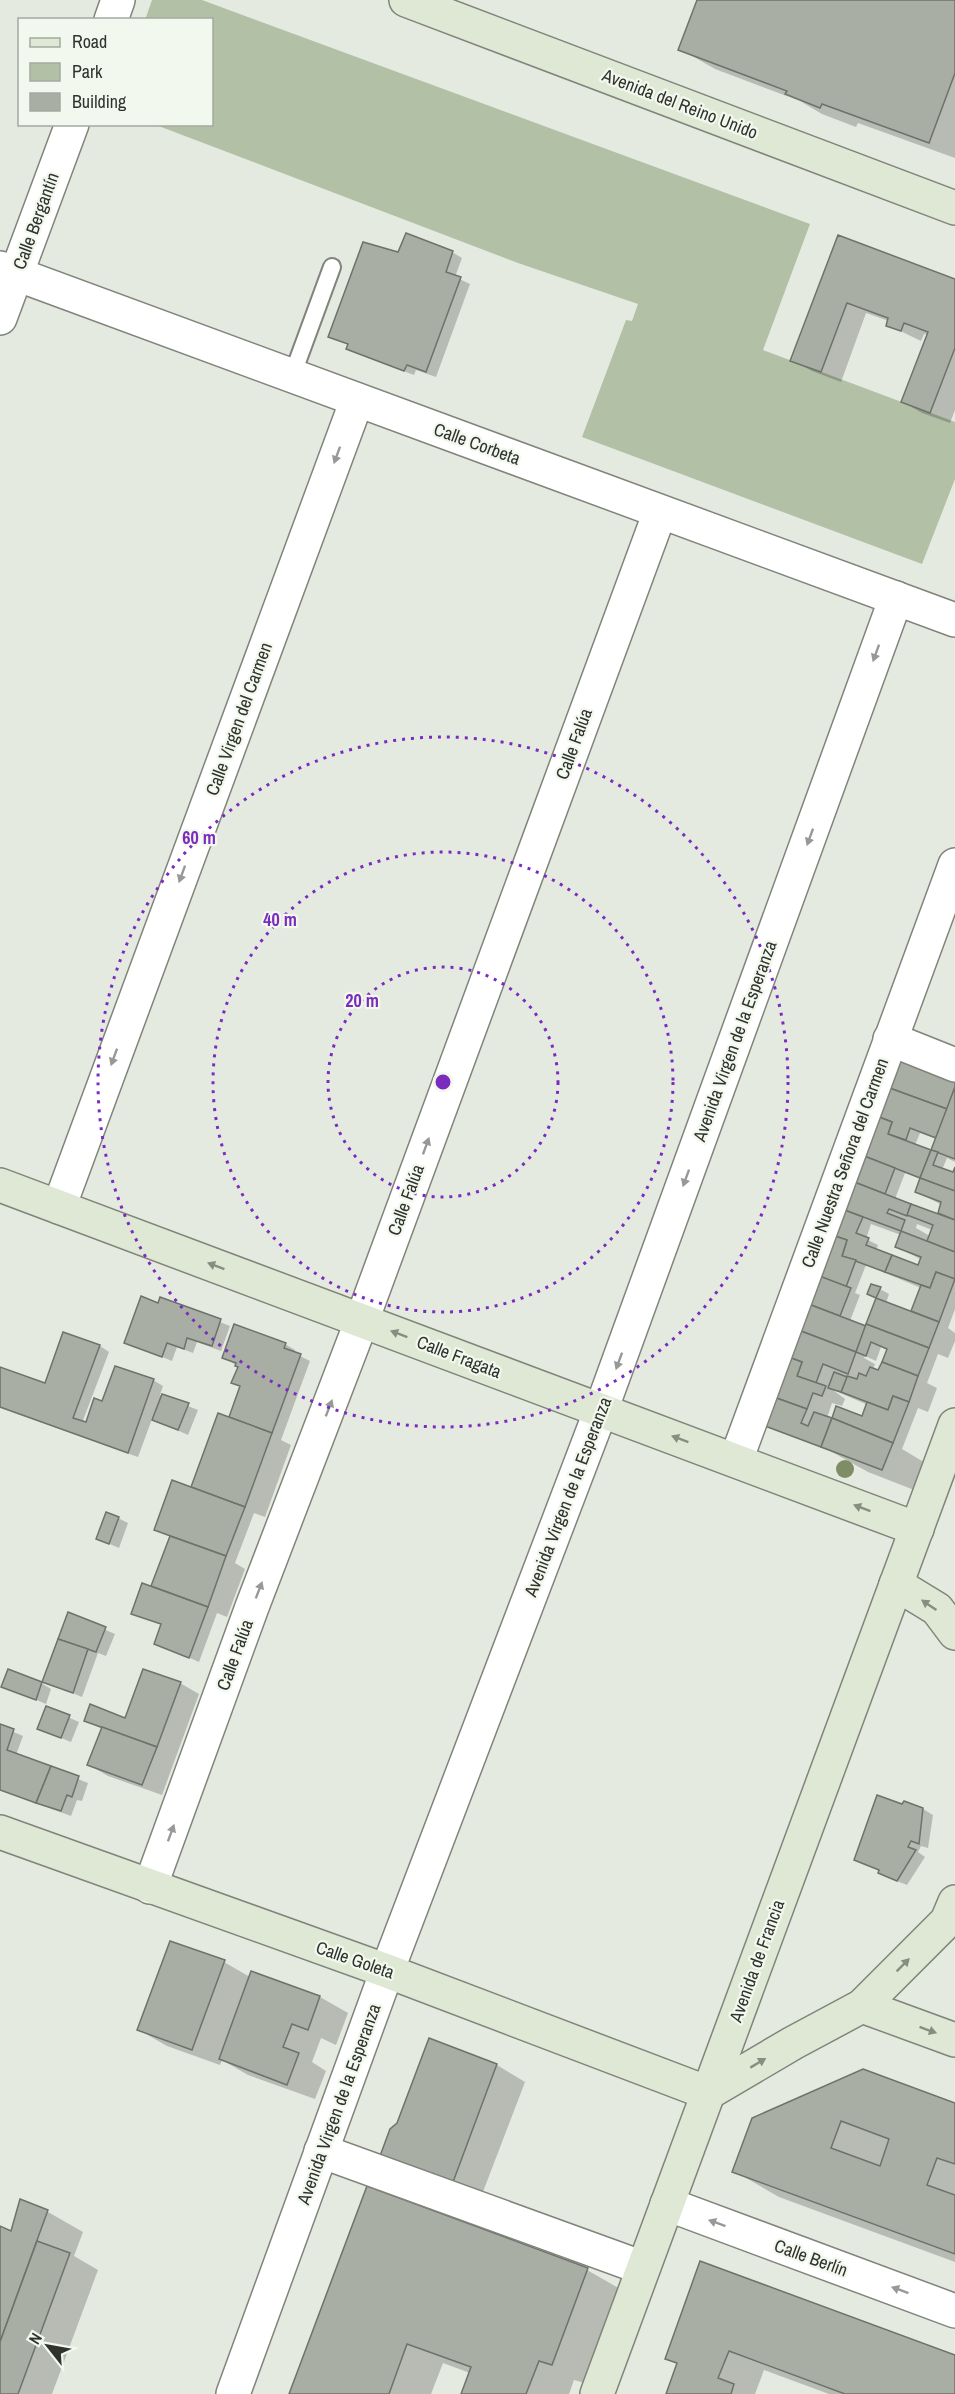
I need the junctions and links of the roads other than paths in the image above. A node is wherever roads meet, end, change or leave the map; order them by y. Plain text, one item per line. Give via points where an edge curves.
1 (118, 0) edge
2 (421, 3) edge
3 (112, 18) edge
4 (71, 126) edge
5 (955, 208) edge
6 (332, 267) dead end
7 (8, 271) edge
8 (0, 318) edge
9 (292, 376) junction
10 (357, 400) junction
11 (660, 512) junction
12 (896, 598) junction
13 (955, 620) edge
14 (955, 865) edge
15 (890, 1039) junction
16 (955, 1065) edge
17 (0, 1185) edge
18 (59, 1207) junction
19 (362, 1320) junction
20 (601, 1410) junction
21 (955, 1425) edge
22 (736, 1460) junction
23 (917, 1529) junction
24 (896, 1584) junction
25 (955, 1633) edge
26 (0, 1832) edge
27 (150, 1887) junction
28 (955, 1902) edge
29 (387, 1971) junction
30 (862, 2006) junction
31 (955, 2040) edge
32 (708, 2093) junction
33 (321, 2151) junction
34 (668, 2204) junction
35 (644, 2268) junction
36 (955, 2311) edge
37 (234, 2394) edge
38 (597, 2394) edge

1 - 3 street
2 - 5 street, Avenida del Reino Unido
4 - 7 street, Calle Bergantín
6 - 9 lane
7 - 8 street, Calle Bergantín
7 - 9 street, Calle Corbeta
9 - 10 street, Calle Corbeta
10 - 11 street, Calle Corbeta
10 -> 18 street, Calle Virgen del Carmen
11 - 12 street, Calle Corbeta
19 -> 11 street, Calle Falúa
12 - 13 street, Calle Corbeta
12 -> 20 street, Avenida Virgen de la Esperanza
14 - 15 street, Calle Nuestra Señora del Carmen
15 - 16 street
15 - 22 street, Calle Nuestra Señora del Carmen
17 - 18 street, Calle Fragata
19 -> 18 street, Calle Fragata
20 -> 19 street, Calle Fragata
27 -> 19 street, Calle Falúa
22 -> 20 street, Calle Fragata
20 - 29 street, Avenida Virgen de la Esperanza
21 - 23 street, Avenida de Francia
23 -> 22 street, Calle Fragata
23 - 24 street, Avenida de Francia
25 -> 24 street via 937,1609
24 - 32 street, Avenida de Francia
26 - 27 street, Calle Goleta
27 - 29 street, Calle Goleta
30 -> 28 street via 947,1921
29 - 32 street, Calle Goleta
29 - 33 street, Avenida Virgen de la Esperanza
30 -> 31 street
32 -> 30 street
32 - 34 street, Avenida de Francia
33 - 35 street
33 - 37 street, Avenida Virgen de la Esperanza
34 - 35 street, Avenida de Francia
36 -> 34 street, Calle Berlín
35 - 38 street, Avenida de Francia

